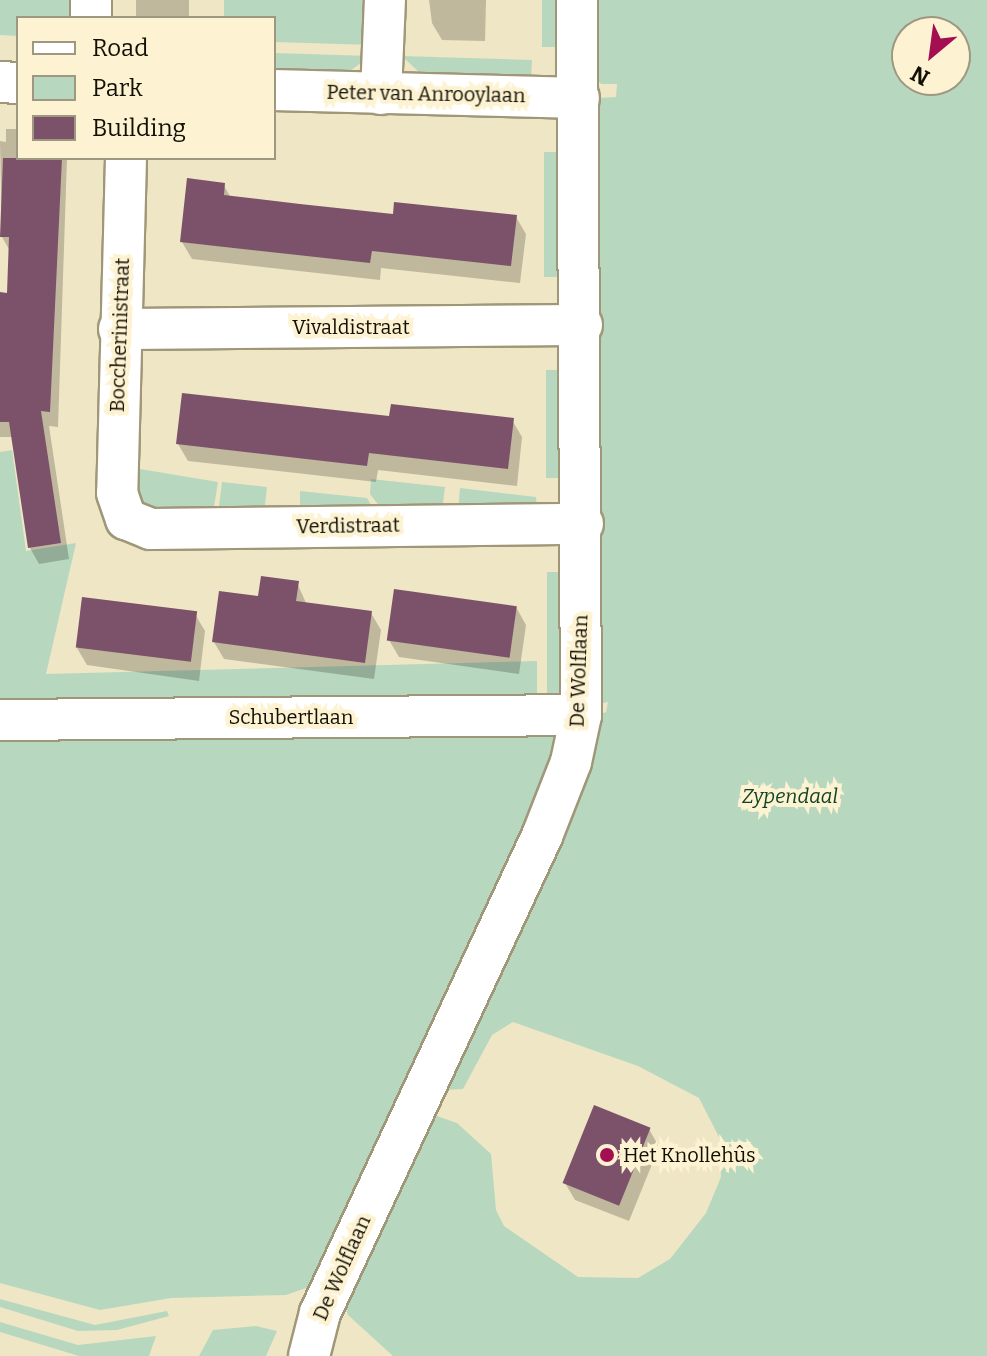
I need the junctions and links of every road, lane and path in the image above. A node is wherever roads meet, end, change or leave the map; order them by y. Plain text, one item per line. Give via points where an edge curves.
1 (385, 0) edge
2 (577, 0) edge
3 (276, 90) edge
4 (381, 94) junction
5 (579, 98) junction
6 (126, 160) edge
7 (582, 325) junction
8 (119, 329) junction
9 (121, 511) joint
10 (583, 524) junction
11 (581, 715) junction
12 (0, 720) edge
13 (304, 1348) edge

1 - 4 street
2 - 5 street, De Wolflaan
3 - 4 street, Peter van Anrooylaan
4 - 5 street, Peter van Anrooylaan
5 - 7 street, De Wolflaan
6 - 8 street, Boccherinistraat
7 - 8 street, Vivaldistraat
7 - 10 street, De Wolflaan
8 - 9 street, Boccherinistraat
9 - 10 street, Verdistraat via 133,524 151,529
10 - 11 street, De Wolflaan
11 - 12 street, Schubertlaan
11 - 13 street, De Wolflaan via 571,762 542,836

